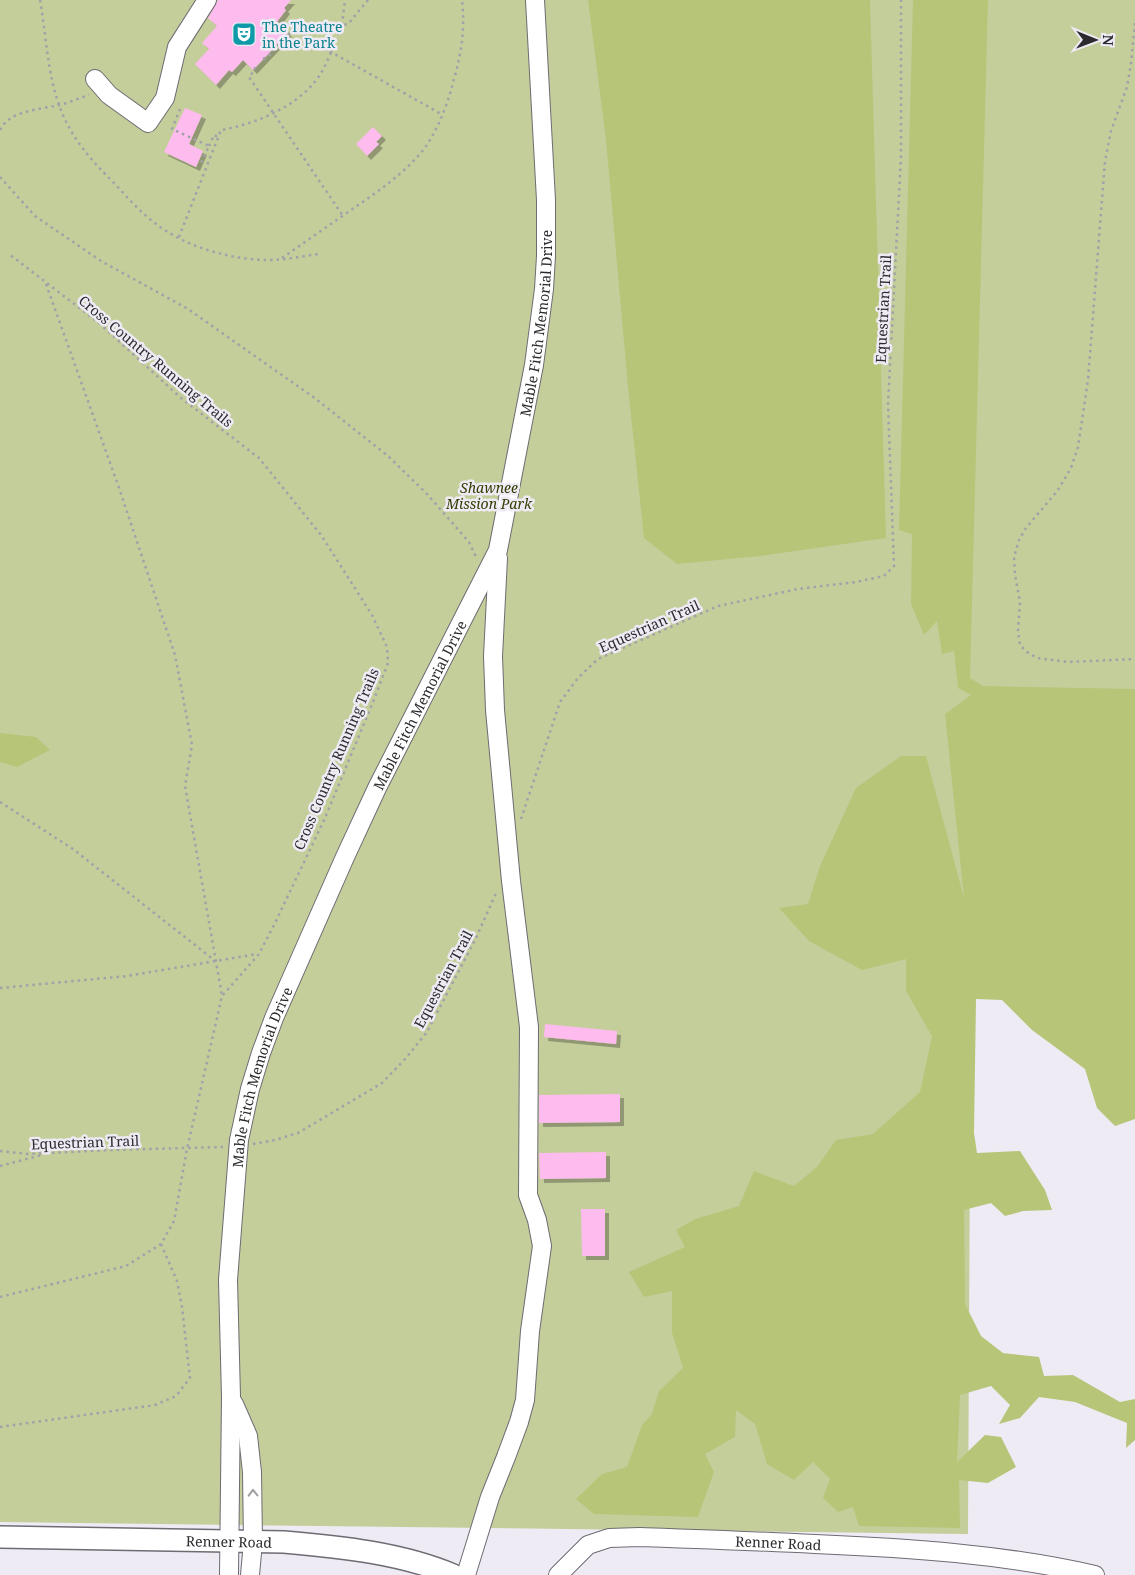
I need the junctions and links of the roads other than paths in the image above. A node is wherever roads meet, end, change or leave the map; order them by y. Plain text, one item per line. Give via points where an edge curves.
1 (206, 0) edge
2 (535, 0) edge
3 (100, 84) road end
4 (498, 550) junction
5 (231, 1397) junction
6 (0, 1537) edge
7 (230, 1541) junction
8 (253, 1542) junction
9 (229, 1575) edge
10 (250, 1575) edge
11 (453, 1575) edge
12 (466, 1575) edge
13 (558, 1575) edge
14 (1094, 1575) edge

1 - 3 street via 177,47 165,98 148,122 109,95
2 - 4 street, Mable Fitch Memorial Drive via 546,196 544,289 534,365
4 - 5 street, Mable Fitch Memorial Drive via 369,805 261,1053 239,1145 228,1280
4 - 12 street via 493,656 495,710 529,1027 528,1195 542,1246 529,1340 525,1400
5 - 7 street, Mable Fitch Memorial Drive
8 -> 5 street, Mable Fitch Memorial Drive via 248,1436
6 - 7 main road, Renner Road
7 - 8 main road, Renner Road
7 - 9 street, Mable Fitch Memorial Drive
8 - 10 street, Mable Fitch Memorial Drive
8 - 11 main road, Renner Road via 313,1544 364,1551
13 - 14 street, Renner Road via 588,1544 609,1538 640,1537 944,1551

